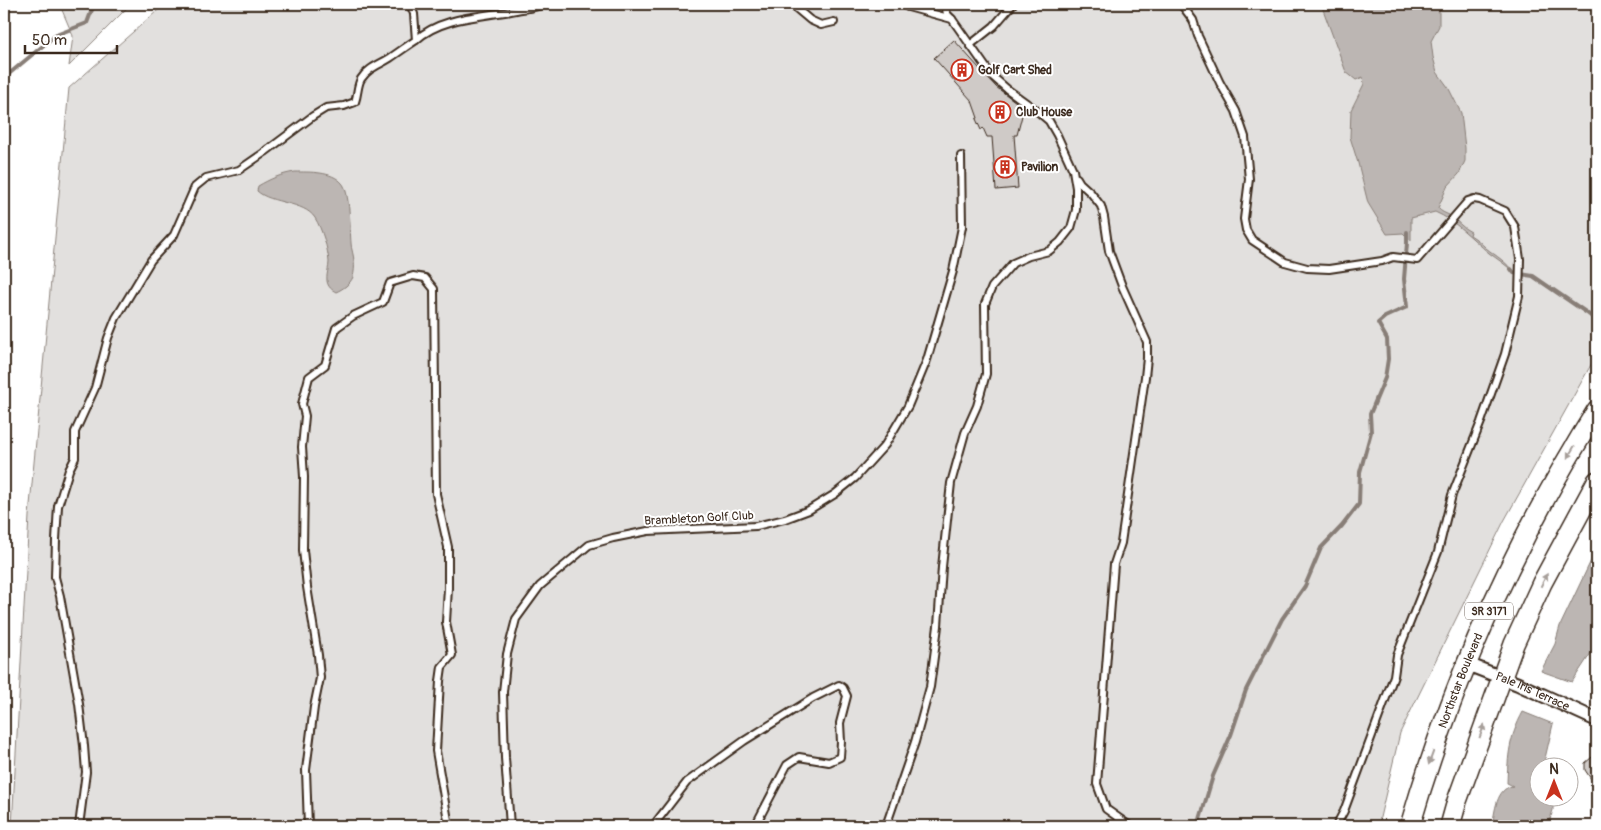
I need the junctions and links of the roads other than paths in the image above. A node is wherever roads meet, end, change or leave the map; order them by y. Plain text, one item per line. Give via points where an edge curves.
1 (410, 4) edge
2 (543, 4) edge
3 (791, 4) edge
4 (902, 4) edge
5 (945, 4) edge
6 (1013, 4) edge
7 (1182, 4) edge
8 (952, 19) junction
9 (834, 22) dead end
10 (416, 40) junction
11 (970, 45) junction
12 (962, 156) dead end
13 (1073, 170) junction
14 (1597, 410) edge
15 (1597, 480) edge
16 (1467, 664) junction
17 (1502, 677) junction
18 (1597, 720) edge
19 (79, 826) edge
20 (308, 826) edge
21 (449, 826) edge
22 (510, 826) edge
23 (653, 826) edge
24 (755, 826) edge
25 (886, 826) edge
26 (1130, 826) edge
27 (1336, 826) edge
28 (1410, 826) edge
29 (1450, 826) edge

1 - 10 lane
2 - 10 lane via 462,19 426,31
3 - 9 lane via 810,20 821,24
4 - 8 lane
5 - 8 lane
6 - 11 lane via 994,26
7 - 27 lane via 1193,20 1245,137 1249,179 1244,218 1246,230 1252,240 1284,262 1330,269 1397,257 1417,260 1464,205 1474,199 1505,211 1515,227 1520,264 1519,296 1505,354 1452,495 1438,552 1397,655 1394,676
8 - 11 lane
10 - 19 lane via 369,69 358,86 355,102 326,108 239,170 206,178 195,187 174,235 151,260 116,318 95,388 75,432 75,458 58,506 55,577 79,704 86,772
11 - 13 lane via 992,76 1049,121
12 - 22 lane, Brambleton Golf Club via 962,227 927,360 908,406 885,445 856,478 810,510 786,519 756,526 648,531 589,545 540,586 516,619 507,654 503,692
13 - 25 lane via 1076,210 1071,228 1048,251 1013,263 992,287 985,304 986,374 977,406 964,432 951,483 930,687
13 - 26 lane via 1080,184 1101,206 1109,251 1147,342 1145,377 1121,543 1114,564 1097,784 1106,809
14 -> 16 main road, Northstar Boulevard / SR 3171 via 1528,530
17 -> 15 main road, SR 3171 via 1542,583
16 - 17 street, Pale Iris Terrace
16 -> 28 main road, Northstar Boulevard / SR 3171 via 1427,768
17 - 18 street, Pale Iris Terrace
29 -> 17 main road, SR 3171
20 - 21 lane via 306,770 320,678 303,550 302,447 305,416 302,404 309,377 325,365 336,328 383,302 390,283 413,276 425,278 434,289 436,494 448,547 446,622 452,654 442,667 436,751
23 - 24 lane via 687,782 744,741 839,685 847,696 840,723 840,757 829,762 799,757 787,765

